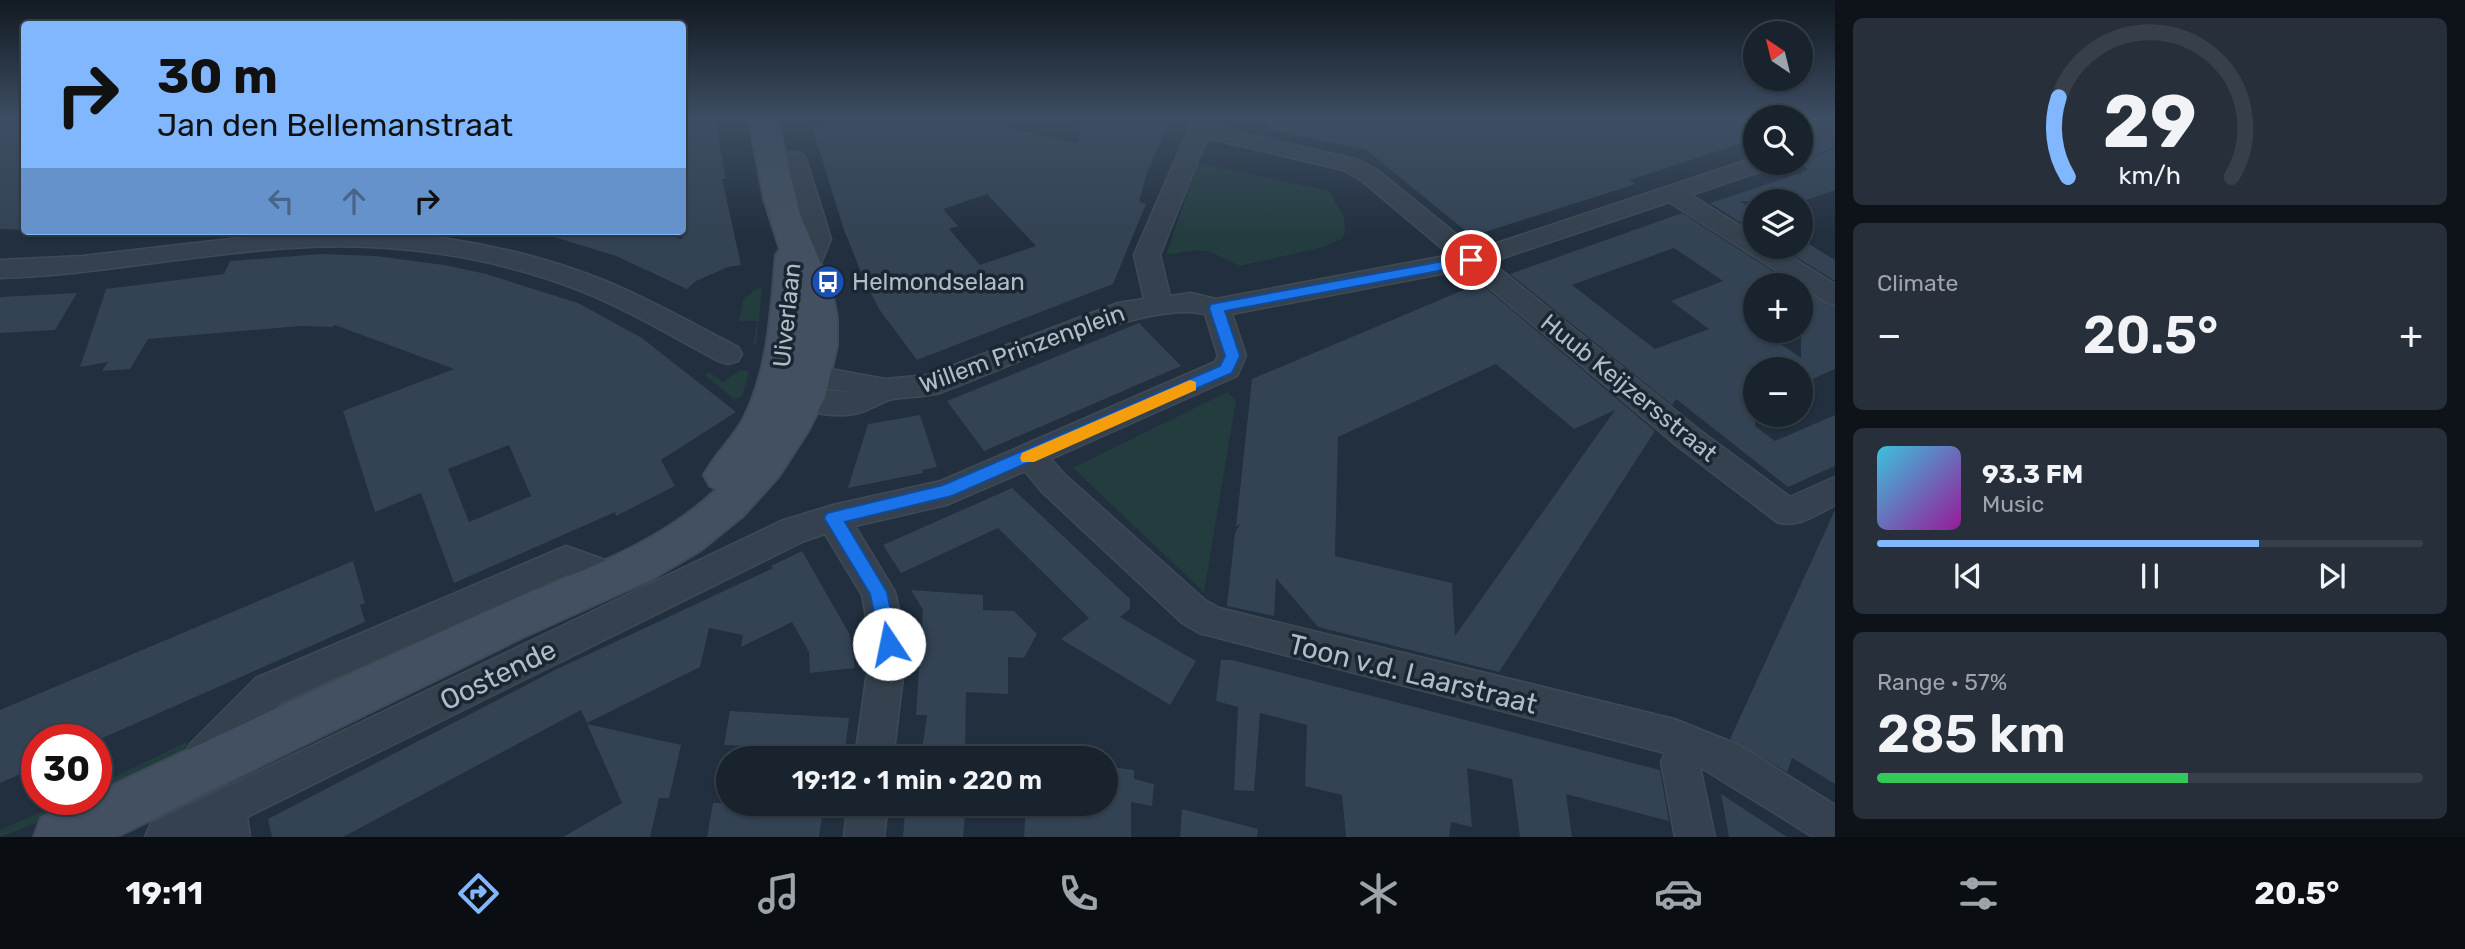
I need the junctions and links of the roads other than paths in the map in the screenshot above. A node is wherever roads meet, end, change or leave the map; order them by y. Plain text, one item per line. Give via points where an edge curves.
1 (782, 158) edge
2 (1188, 158) edge
3 (1326, 158) edge
4 (1743, 169) edge
5 (1671, 193) junction
6 (327, 235) edge
7 (344, 235) edge
8 (1743, 238) edge
9 (1777, 259) edge
10 (1471, 260) junction
11 (0, 269) edge
12 (1835, 296) edge
13 (1159, 304) junction
14 (1216, 308) junction
15 (728, 354) dead end
16 (798, 388) junction
17 (1031, 456) junction
18 (1835, 490) edge
19 (833, 518) junction
20 (876, 746) edge
21 (1680, 762) dead end
22 (866, 816) edge
23 (228, 822) edge
24 (1835, 828) edge
25 (60, 837) edge
26 (165, 837) edge
27 (863, 837) edge
28 (1695, 837) edge

1 - 16 main road, Uiverlaan via 819,324 819,342
2 - 13 street via 1147,255
3 - 10 street, Huub Keijzersstraat via 1369,175
4 - 5 street, Willem Prinzenplein
5 - 8 street
5 - 10 street, Willem Prinzenplein
6 - 11 street via 127,260
7 - 15 street via 490,256 572,278
9 - 12 street
10 - 14 street, Willem Prinzenplein
10 - 18 street, Huub Keijzersstraat via 1687,437 1788,513
13 - 14 street, Willem Prinzenplein via 1191,302
13 - 16 street, Willem Prinzenplein via 1128,310 931,386 884,390 853,404
14 - 17 street, Oostende via 1232,356 1227,369
16 - 25 main road, Oostende via 781,446 718,513 669,548
17 - 19 street, Oostende via 946,492
17 - 24 street, Toon v.d. Laarstraat via 1053,483 1193,611 1211,622 1674,737 1725,758
19 - 20 street via 878,592 889,644
19 - 23 street, Oostende via 793,531
21 - 28 street
22 - 27 street
23 - 26 street, Oostende

